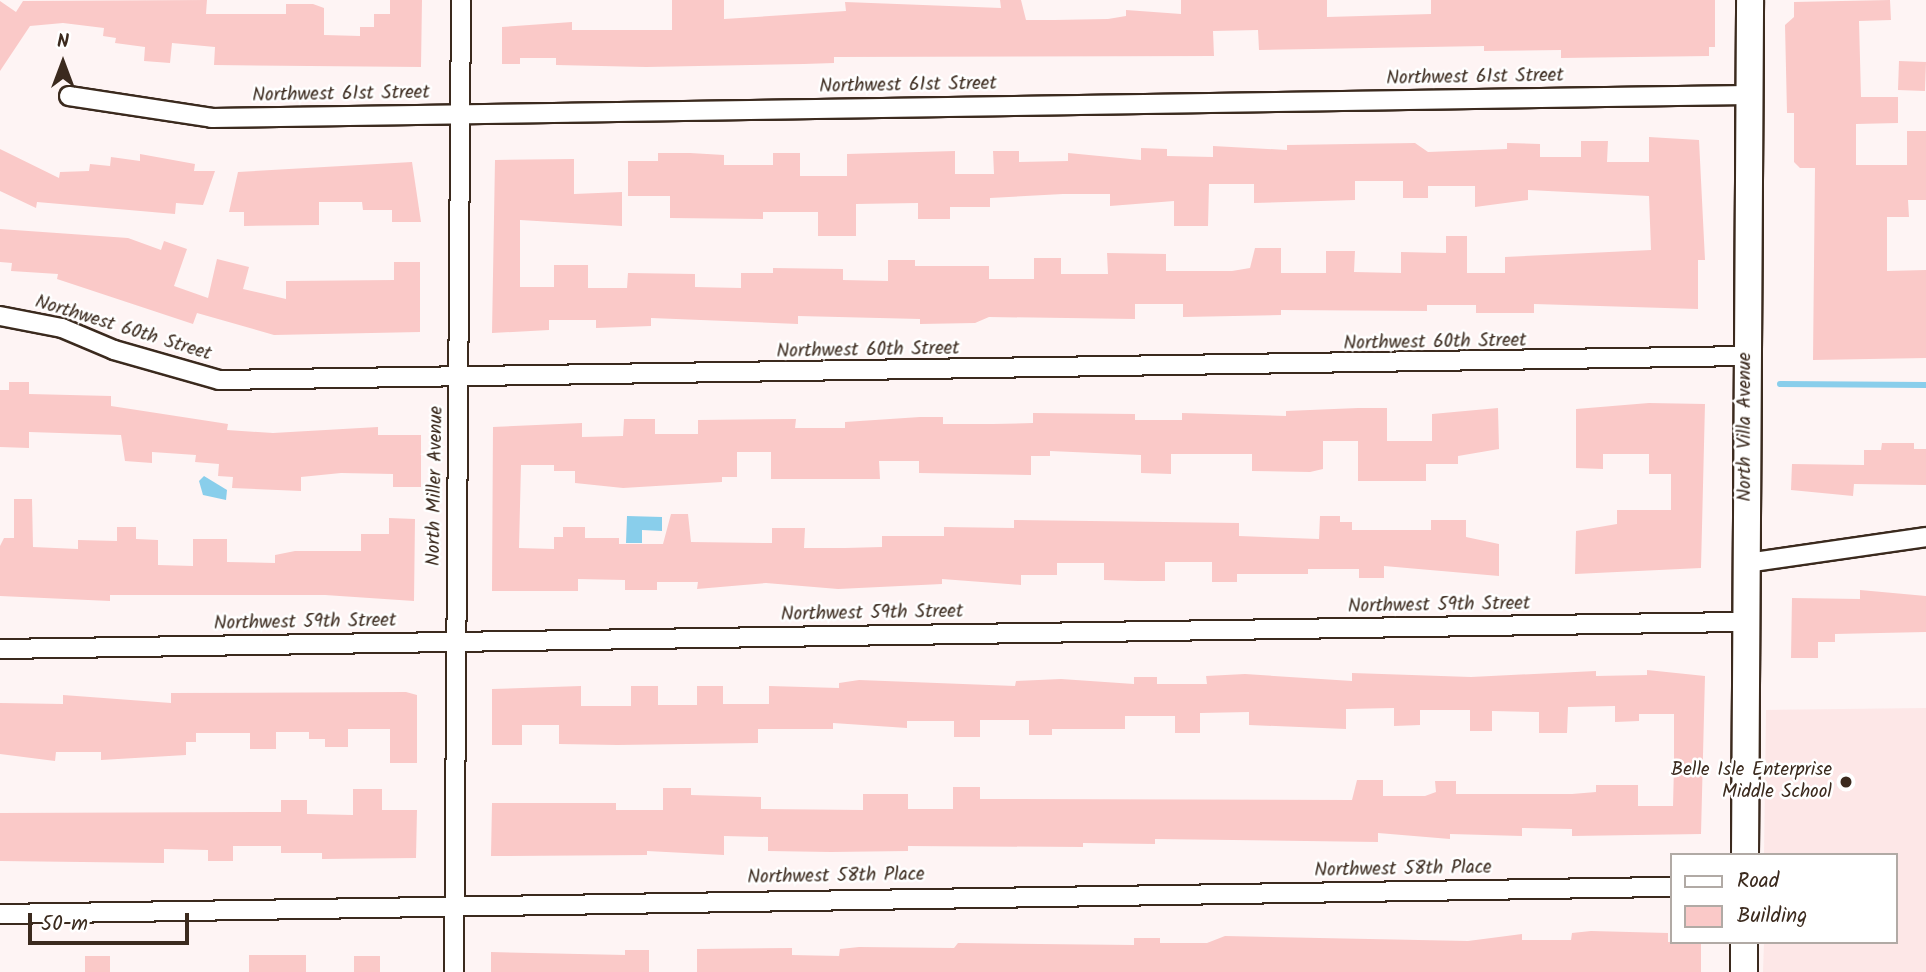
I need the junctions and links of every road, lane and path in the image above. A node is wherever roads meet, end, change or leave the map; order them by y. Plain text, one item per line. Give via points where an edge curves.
1 (461, 0) edge
2 (1750, 0) edge
3 (1749, 95) junction
4 (69, 96) dead end
5 (459, 114) junction
6 (0, 316) edge
7 (1746, 356) junction
8 (458, 378) junction
9 (1926, 537) edge
10 (1746, 563) junction
11 (1745, 622) junction
12 (456, 641) junction
13 (0, 649) edge
14 (1745, 853) edge
15 (1671, 887) edge
16 (454, 904) junction
17 (0, 914) edge
18 (1744, 944) edge
19 (454, 972) edge
20 (1744, 972) edge

1 - 5 street, North Miller Avenue
2 - 3 street, North Villa Avenue
3 - 5 street, Northwest 61st Street
3 - 7 street, North Villa Avenue
4 - 5 street, Northwest 61st Street via 212,118
5 - 8 street, North Miller Avenue
6 - 8 street, Northwest 60th Street via 62,328 114,350 219,380
7 - 8 street, Northwest 60th Street
7 - 10 street, North Villa Avenue
8 - 12 street, North Miller Avenue
9 - 10 street
10 - 11 street, North Villa Avenue
11 - 12 street, Northwest 59th Street
11 - 14 street, North Villa Avenue
12 - 13 street, Northwest 59th Street
12 - 16 street, North Miller Avenue
15 - 16 street, Northwest 58th Place
16 - 17 street, Northwest 58th Place
16 - 19 street, North Miller Avenue
18 - 20 street

